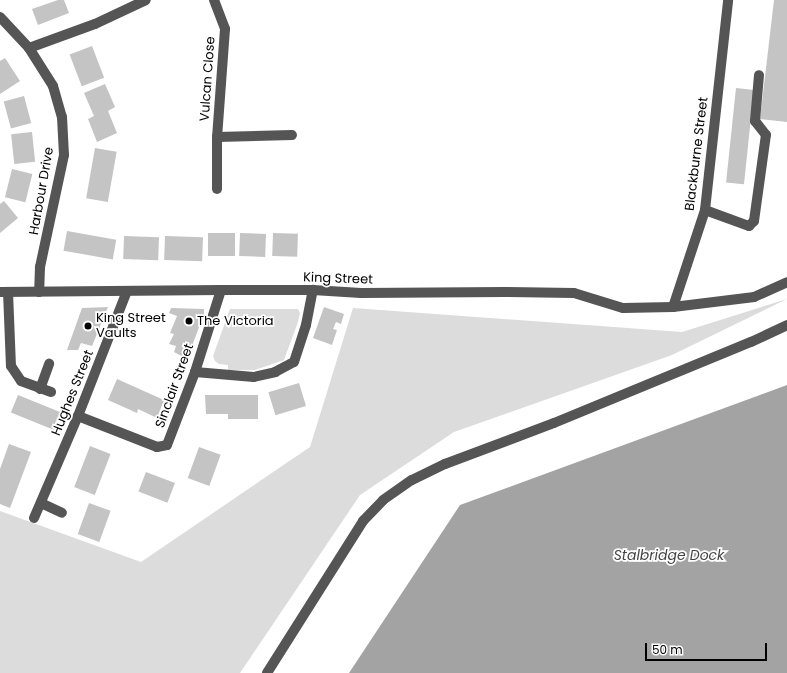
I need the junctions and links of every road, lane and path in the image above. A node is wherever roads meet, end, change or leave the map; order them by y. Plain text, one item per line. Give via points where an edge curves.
1 (146, 0) edge
2 (214, 0) edge
3 (728, 0) edge
4 (0, 17) edge
5 (29, 48) junction
6 (759, 75) dead end
7 (292, 135) dead end
8 (217, 137) junction
9 (217, 189) dead end
10 (705, 210) junction
11 (787, 282) edge
12 (221, 290) junction
13 (313, 290) junction
14 (127, 291) junction
15 (4, 292) edge
16 (39, 292) junction
17 (673, 307) junction
18 (787, 325) edge
19 (49, 364) dead end
20 (195, 372) junction
21 (40, 388) junction
22 (51, 392) dead end
23 (78, 416) junction
24 (41, 503) junction
25 (62, 513) dead end
26 (34, 518) dead end
27 (267, 673) edge

1 - 5 street via 95,24
2 - 8 street, Vulcan Close via 224,28
3 - 10 street, Blackburne Street
4 - 5 street, Harbour Drive
5 - 16 street, Harbour Drive via 53,86 62,116 64,155 40,267
6 - 10 street via 755,121 766,135 754,222 749,226
7 - 8 street, Vulcan Close
8 - 9 street, Vulcan Close
10 - 17 street, Blackburne Street
11 - 17 street, King Street via 754,297
12 - 13 street, King Street
12 - 14 street, King Street
12 - 20 street, Sinclair Street
13 - 17 street, King Street via 361,293 574,294 623,308
13 - 20 street via 306,325 294,362 275,372 254,377
14 - 16 street, King Street
14 - 23 street, Hughes Street
15 - 16 street, King Street
15 - 21 street via 11,366 21,381
18 - 27 street via 568,417 446,464 406,484 383,500 363,521
19 - 21 street
20 - 23 street, Sinclair Street via 167,445 157,447
21 - 22 street
23 - 24 street, Hughes Street
24 - 25 street
24 - 26 street, Hughes Street

